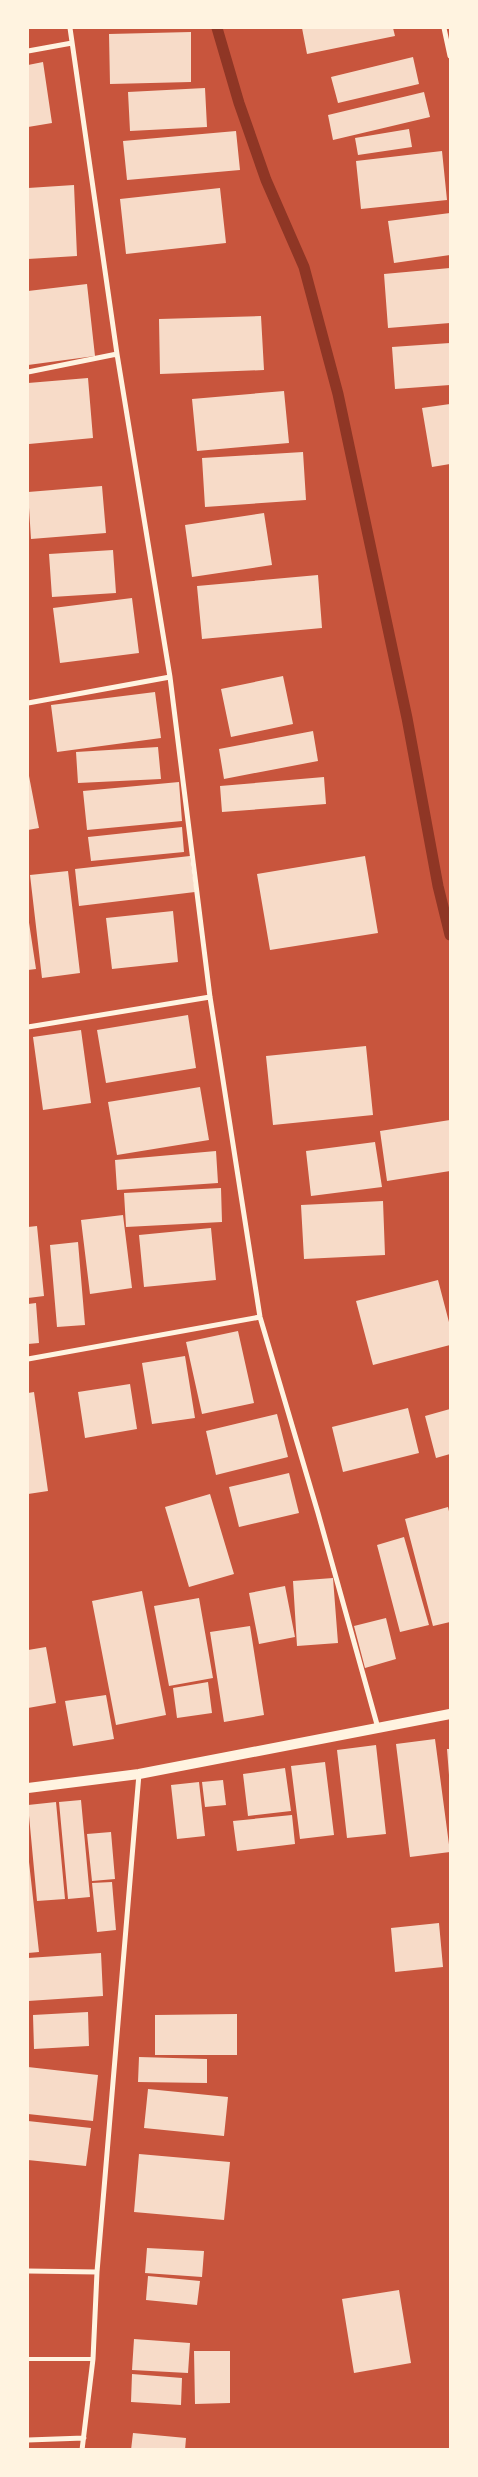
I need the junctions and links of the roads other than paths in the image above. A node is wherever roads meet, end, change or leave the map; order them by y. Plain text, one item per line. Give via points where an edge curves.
1 (70, 28) edge
2 (444, 28) edge
3 (72, 43) junction
4 (28, 50) edge
5 (450, 56) edge
6 (117, 354) junction
7 (28, 372) edge
8 (170, 677) junction
9 (28, 703) edge
10 (210, 996) junction
11 (28, 1028) edge
12 (260, 1317) junction
13 (28, 1359) edge
14 (450, 1714) edge
15 (378, 1728) junction
16 (139, 1774) junction
17 (28, 1788) edge
18 (28, 2271) edge
19 (97, 2272) junction
20 (28, 2359) edge
21 (93, 2359) junction
22 (84, 2438) junction
23 (28, 2440) edge
24 (82, 2450) edge

1 - 3 street
2 - 5 street
3 - 4 street
3 - 6 street
6 - 7 street
6 - 8 street
8 - 9 street
8 - 10 street
10 - 11 street
10 - 12 street
12 - 13 street
12 - 15 street
14 - 15 main road
15 - 16 main road
16 - 17 main road
16 - 19 street
18 - 19 street
19 - 21 street
20 - 21 lane
21 - 22 street
22 - 23 street
22 - 24 street

